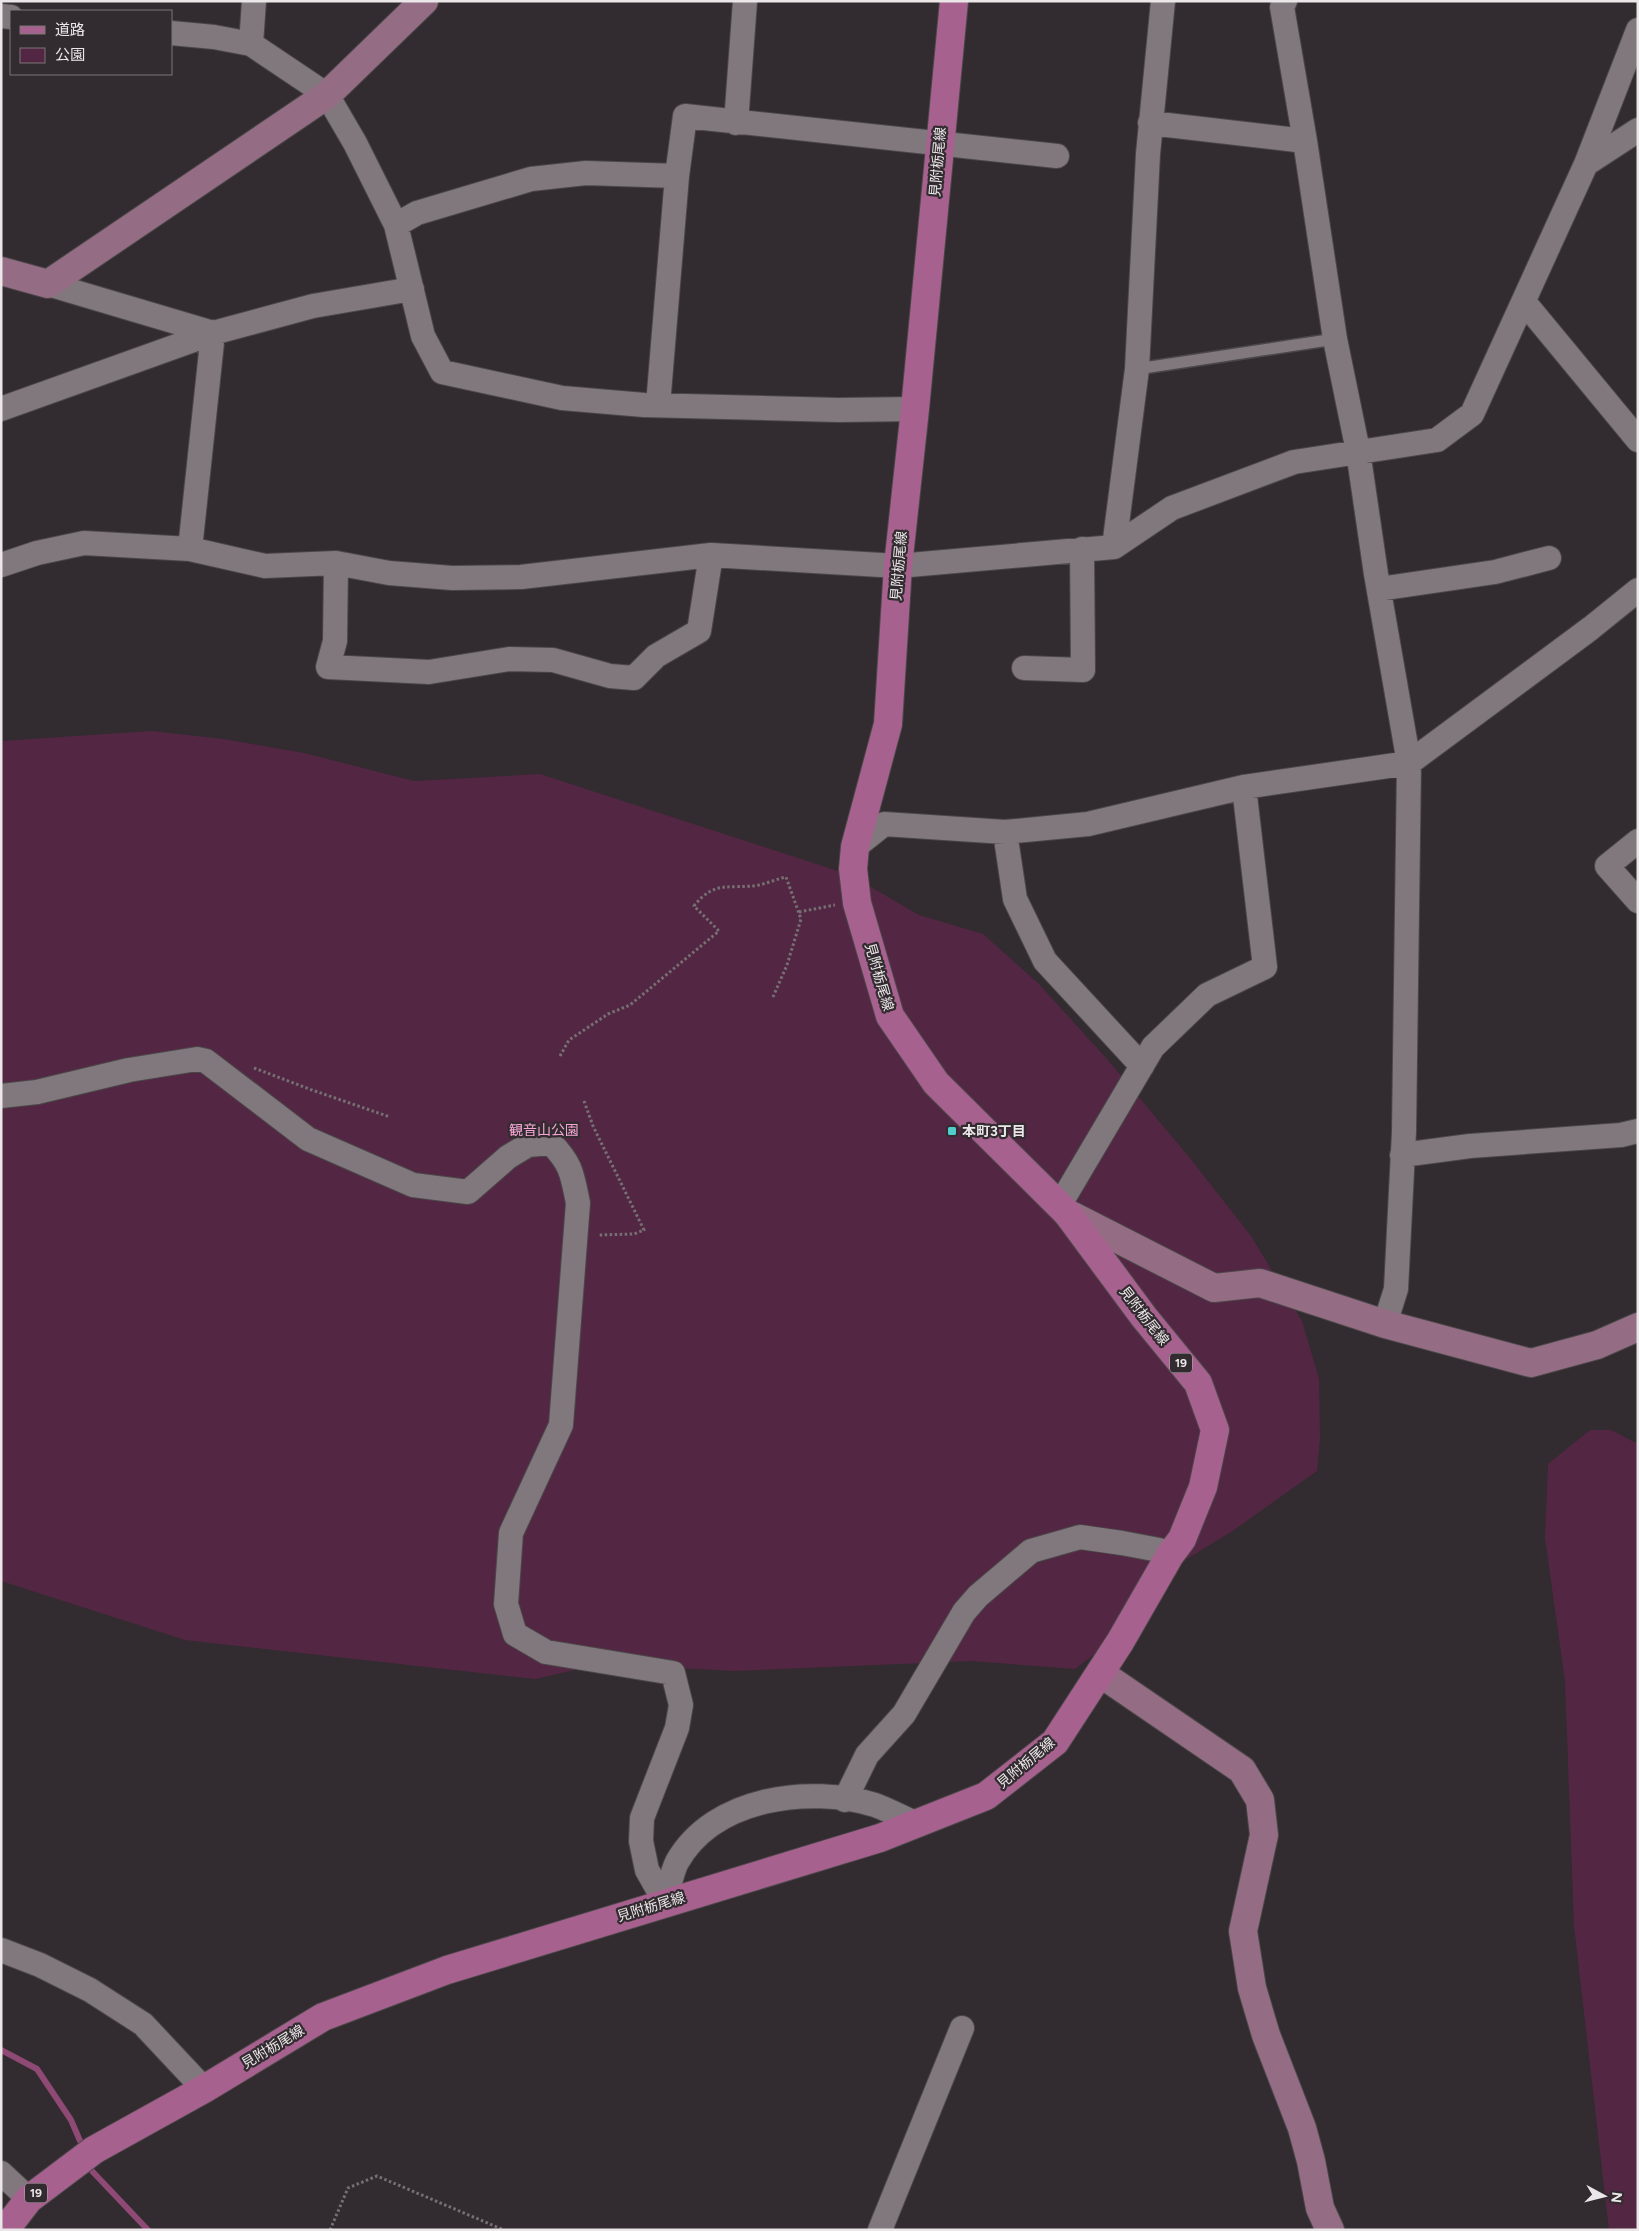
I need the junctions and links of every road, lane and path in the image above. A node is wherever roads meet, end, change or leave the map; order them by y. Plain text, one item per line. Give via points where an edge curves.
1 (254, 1) edge
2 (424, 1) edge
3 (745, 1) edge
4 (954, 1) edge
5 (1163, 1) edge
6 (1285, 1) edge
7 (1638, 30) edge
8 (172, 33) edge
9 (251, 44) junction
10 (327, 95) junction
11 (736, 123) junction
12 (1150, 123) junction
13 (1638, 130) edge
14 (1305, 141) junction
15 (939, 144) junction
16 (1057, 156) dead end
17 (1586, 164) junction
18 (677, 176) junction
19 (396, 225) junction
20 (1, 271) edge
21 (48, 284) junction
22 (412, 289) junction
23 (1524, 302) junction
24 (213, 333) junction
25 (1335, 339) junction
26 (1137, 369) junction
27 (658, 405) junction
28 (1, 409) edge
29 (915, 409) junction
30 (1638, 440) edge
31 (1358, 451) junction
32 (1114, 547) junction
33 (190, 549) junction
34 (1082, 549) junction
35 (711, 555) junction
36 (1549, 558) dead end
37 (336, 563) junction
38 (1, 565) edge
39 (898, 566) junction
40 (1379, 589) junction
41 (1638, 590) edge
42 (1024, 668) dead end
43 (1409, 763) junction
44 (1244, 787) junction
45 (1006, 832) junction
46 (1638, 841) edge
47 (855, 846) junction
48 (1638, 901) edge
49 (858, 903) junction
50 (799, 912) junction
51 (773, 997) dead end
52 (560, 1056) dead end
53 (1142, 1066) junction
54 (251, 1067) dead end
55 (1, 1096) edge
56 (584, 1100) dead end
57 (390, 1116) dead end
58 (1638, 1131) edge
59 (1402, 1155) junction
60 (1063, 1210) junction
61 (577, 1235) junction
62 (1385, 1324) junction
63 (1638, 1327) edge
64 (1170, 1555) junction
65 (1100, 1673) junction
66 (845, 1800) junction
67 (917, 1824) junction
68 (665, 1902) junction
69 (1, 1950) edge
70 (962, 2028) dead end
71 (204, 2089) junction
72 (1, 2173) edge
73 (29, 2199) junction
74 (5, 2230) edge
75 (330, 2230) edge
76 (504, 2230) edge
77 (880, 2230) edge
78 (1330, 2230) edge

1 - 9 street
2 - 10 street
3 - 11 street
4 - 15 main road, 見附栃尾線 / 19
5 - 12 street
6 - 14 street via 1282,7
7 - 17 street
8 - 9 street
9 - 10 street
10 - 19 street
10 - 21 street
11 - 15 street
11 - 18 street via 686,116
12 - 14 street
12 - 26 street
13 - 17 street
14 - 25 street
15 - 16 street
15 - 29 main road, 見附栃尾線 / 19
17 - 23 street
18 - 19 street via 586,173 531,180 416,213
18 - 27 street
19 - 22 street
20 - 21 street
21 - 24 street
22 - 24 street via 313,306
22 - 27 street via 423,336 442,372 562,398
23 - 30 street
23 - 31 street via 1472,414 1437,440
24 - 28 street
24 - 33 street
25 - 26 lane
25 - 31 street
26 - 32 street
27 - 29 street
29 - 39 main road, 見附栃尾線 / 19
31 - 32 street via 1294,462 1172,508
31 - 40 street
32 - 34 street
33 - 37 street via 265,566
33 - 38 street via 84,543
34 - 39 street
34 - 42 street via 1083,670
35 - 37 street via 521,577 452,578 398,574
35 - 37 street via 699,632 656,656 634,678 610,676 553,660 526,659 429,672 328,667 335,642
35 - 39 street
36 - 40 street via 1496,572
39 - 47 main road, 見附栃尾線 / 19 via 888,724
40 - 43 street
41 - 43 street
43 - 44 street
43 - 59 street
44 - 45 street via 1088,824
44 - 53 street via 1265,966 1207,995 1153,1047
45 - 47 street via 884,824
45 - 53 street via 1015,899 1045,962
46 - 48 street via 1607,866
47 - 49 main road, 見附栃尾線 / 19 via 853,869
49 - 50 path
49 - 60 main road, 見附栃尾線 / 19 via 890,1016 936,1083
50 - 51 path via 801,919 793,947
50 - 52 path via 786,877 758,885 722,887 703,894 694,906 719,931 630,1005 608,1014 569,1040
53 - 60 street
54 - 57 path
55 - 61 street via 37,1092 129,1070 197,1059 206,1061 308,1139 413,1185 468,1192 508,1157 528,1145 551,1143 567,1159 572,1170 578,1203
56 - 61 path via 593,1126 644,1230 634,1234
58 - 59 street
59 - 62 street via 1396,1289
60 - 62 street via 1214,1288 1260,1283
60 - 64 main road, 見附栃尾線 / 19 via 1198,1384 1215,1430 1203,1487 1182,1539
61 - 68 street via 561,1425 511,1533 506,1604 515,1634 546,1652 673,1673 682,1705 677,1728 642,1818 641,1841 647,1870
62 - 63 street via 1531,1363 1597,1345
64 - 65 main road, 見附栃尾線 / 19
64 - 66 street via 1122,1542 1080,1538 1031,1551 964,1612 904,1714 867,1755
65 - 67 main road, 見附栃尾線 / 19 via 1055,1742 986,1796
65 - 78 street via 1242,1770 1260,1800 1264,1835 1242,1931 1252,1988 1266,2035 1302,2128 1320,2208
66 - 67 street via 875,1805
66 - 68 street via 796,1797 755,1804 727,1815 702,1832 677,1863
67 - 68 main road, 見附栃尾線 / 19
68 - 71 main road, 見附栃尾線 / 19 via 447,1970 323,2017
69 - 71 street via 90,1990 143,2024
70 - 77 street
71 - 73 main road, 見附栃尾線 / 19 via 84,2156
72 - 73 street
73 - 74 main road, 見附栃尾線 / 19
75 - 76 path via 348,2188 377,2176

